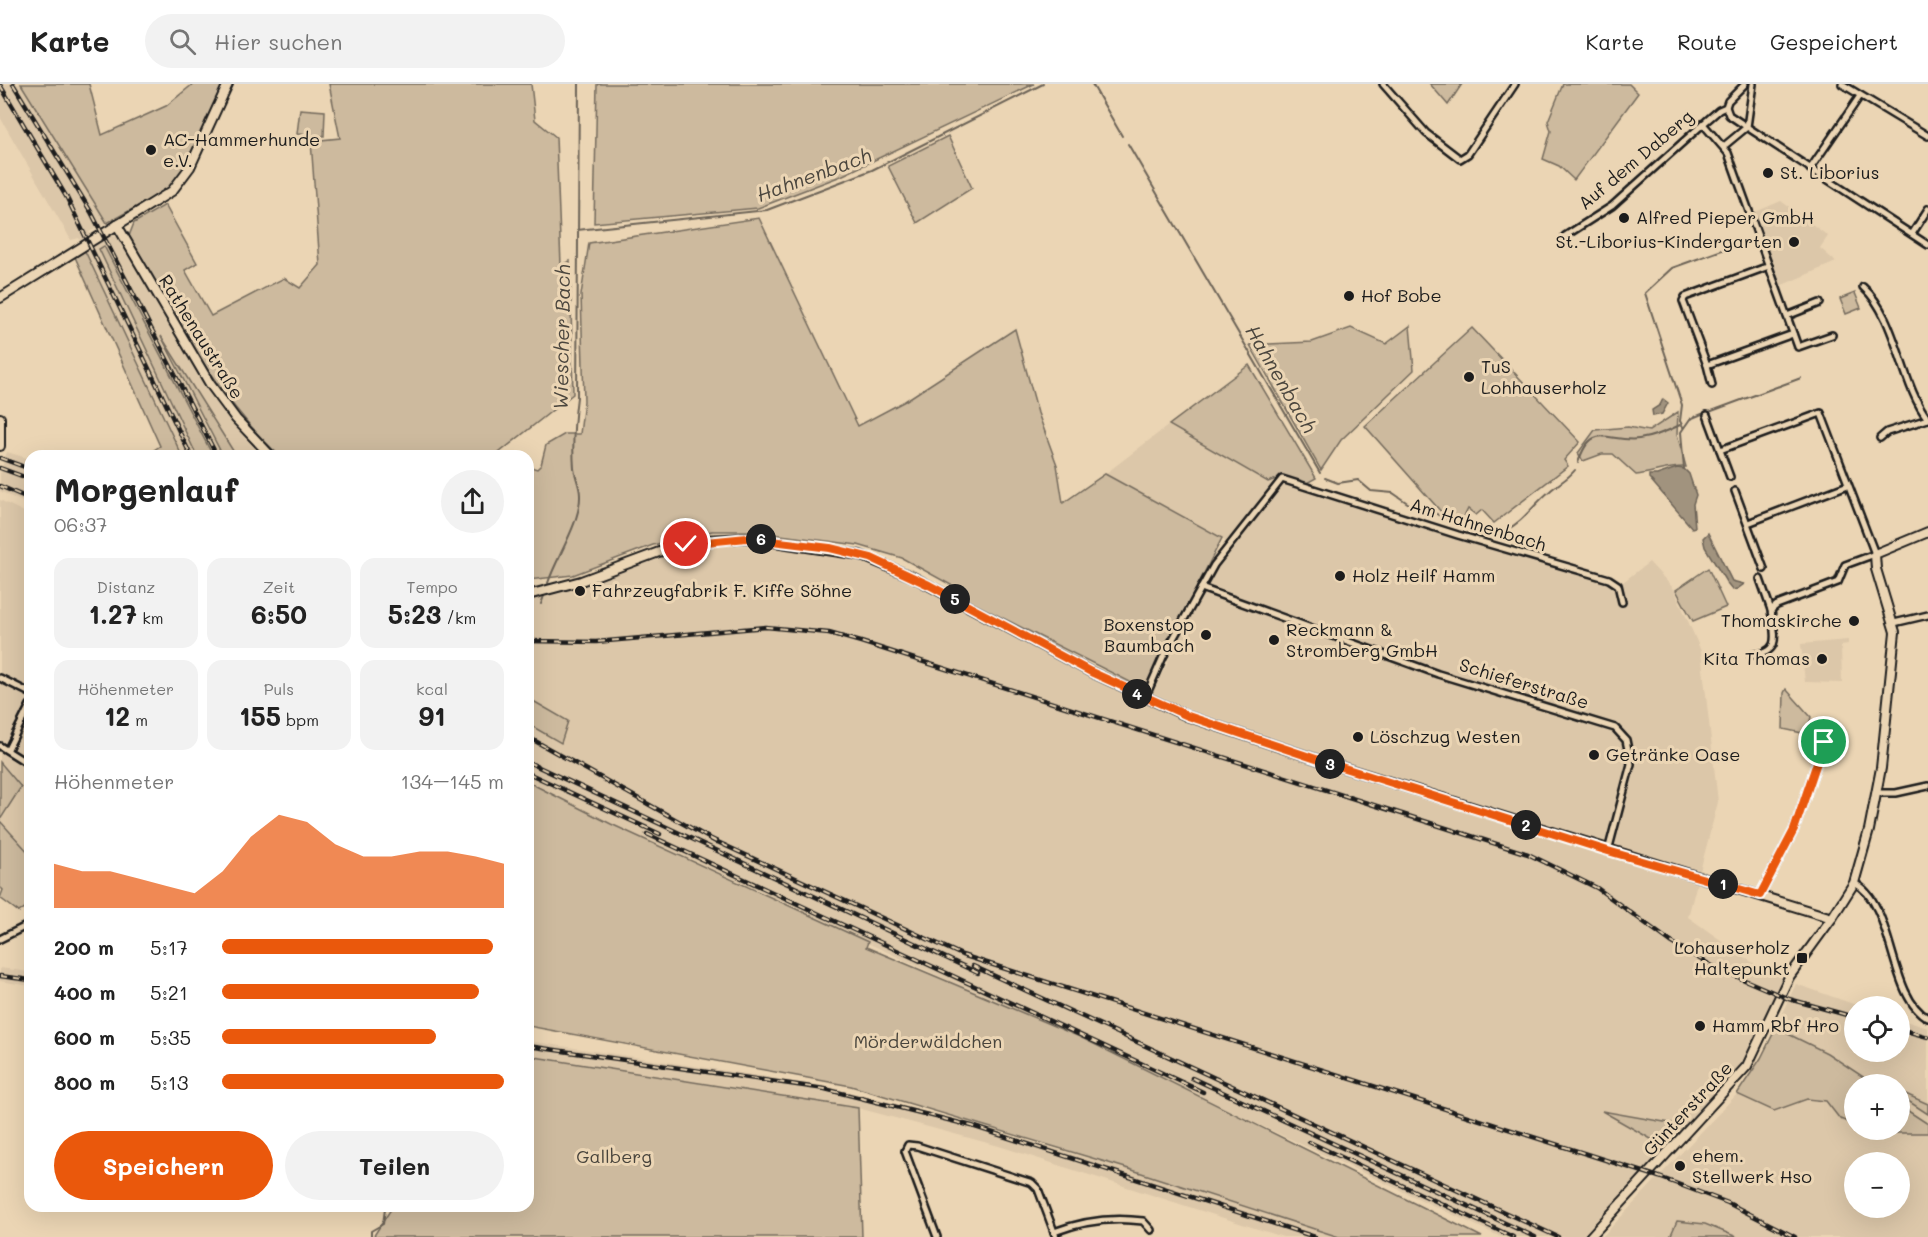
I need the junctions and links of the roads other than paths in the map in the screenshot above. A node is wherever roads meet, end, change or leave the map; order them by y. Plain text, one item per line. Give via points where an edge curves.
1 (228, 84) edge
2 (1383, 84) edge
3 (1515, 84) edge
4 (1745, 84) edge
5 (1753, 84) edge
6 (1842, 84) edge
7 (1860, 96) junction
8 (1726, 108) junction
9 (1703, 124) junction
10 (1747, 127) junction
11 (1928, 136) edge
12 (1724, 146) junction
13 (1810, 169) junction
14 (1928, 210) edge
15 (117, 225) junction
16 (1912, 234) junction
17 (1565, 236) dead end
18 (1928, 245) edge
19 (1768, 266) junction
20 (1863, 287) dead end
21 (0, 298) edge
22 (1820, 303) dead end
23 (1787, 316) junction
24 (1793, 334) junction
25 (1832, 335) dead end
26 (1707, 365) junction
27 (1712, 385) dead end
28 (1707, 415) dead end
29 (0, 418) edge
30 (1928, 419) edge
31 (1880, 438) dead end
32 (0, 446) edge
33 (265, 450) edge
34 (1720, 450) junction
35 (1730, 477) dead end
36 (1848, 485) junction
37 (1735, 491) dead end
38 (1748, 523) junction
39 (1928, 532) edge
40 (1875, 554) junction
41 (1764, 569) dead end
42 (1760, 579) dead end
43 (1201, 588) junction
44 (534, 593) edge
45 (1622, 602) dead end
46 (1771, 610) junction
47 (1928, 615) edge
48 (1894, 623) junction
49 (1750, 655) dead end
50 (0, 678) edge
51 (24, 690) edge
52 (1145, 698) junction
53 (24, 717) edge
54 (1825, 739) dead end
55 (0, 746) edge
56 (8, 749) junction
57 (24, 761) edge
58 (1928, 786) edge
59 (1876, 793) junction
60 (1608, 851) junction
61 (1854, 883) junction
62 (1760, 895) junction
63 (1832, 918) junction
64 (24, 927) edge
65 (0, 939) edge
66 (1928, 1018) edge
67 (1151, 1230) dead end
68 (1055, 1234) edge
69 (937, 1237) edge
70 (1590, 1237) edge

1 - 15 street via 181,182
2 - 3 street via 1426,133 1463,159
4 - 8 street, Auf dem Daberg
5 - 10 street
6 - 7 street
7 - 11 street
7 - 13 street
8 - 9 street, Auf dem Daberg
8 - 10 street via 1729,115
9 - 12 street
9 - 17 street, Auf dem Daberg via 1612,206
10 - 12 street
10 - 13 street
12 - 19 street
13 - 16 street
14 - 16 street
15 - 21 street
15 - 33 street, Rathenaustraße via 210,384
16 - 18 street
19 - 23 street
19 - 26 street via 1685,297 1683,301
20 - 30 street via 1875,302
22 - 23 street
23 - 24 street
24 - 25 street via 1798,347
24 - 26 street
26 - 27 street
28 - 34 street
29 - 32 street
30 - 31 street via 1887,432
34 - 35 street
34 - 36 street via 1821,412
36 - 38 street
36 - 40 street
37 - 38 street
38 - 41 street
39 - 40 street
40 - 46 street via 1845,565 1838,582
40 - 48 street via 1876,569
42 - 46 street
43 - 45 street, Am Hahnenbach via 1227,545 1280,480 1609,579 1618,585
43 - 52 street
43 - 60 street, Schieferstraße via 1427,670 1615,728 1626,740 1631,764
44 - 52 street via 705,540 747,538 830,548 871,558 913,577
46 - 49 street via 1775,637 1772,649 1766,654
47 - 48 street
48 - 59 street, Günterstraße
50 - 51 street
52 - 60 street via 1322,761
53 - 56 street
54 - 62 street via 1794,830
55 - 56 street
56 - 57 street
58 - 59 street
59 - 61 street, Günterstraße
60 - 62 street
61 - 63 street, Günterstraße
61 - 66 street via 1871,897 1912,1003
62 - 63 street
63 - 70 street, Günterstraße via 1785,986 1741,1075
64 - 65 street
67 - 68 street via 1143,1221 1109,1220 1078,1224
68 - 69 street via 1038,1189 1032,1183 908,1145 905,1150

